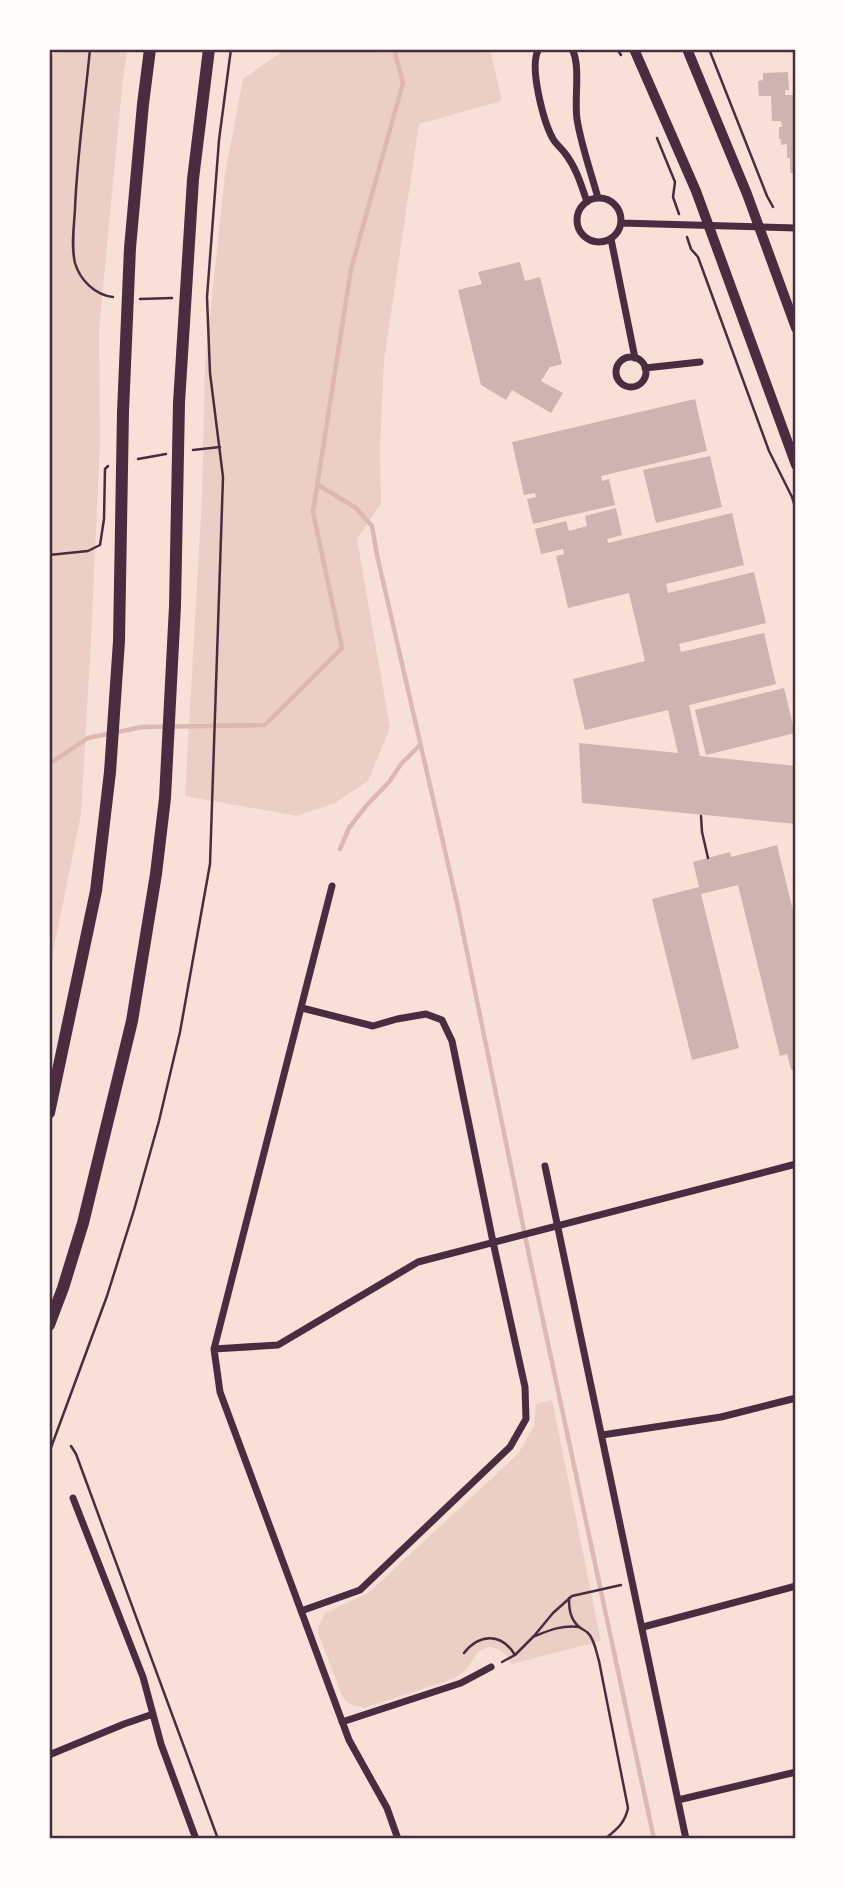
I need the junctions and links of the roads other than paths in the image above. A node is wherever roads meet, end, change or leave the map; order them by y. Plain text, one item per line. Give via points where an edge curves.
1 (150, 49) edge
2 (209, 49) edge
3 (539, 49) edge
4 (572, 49) edge
5 (634, 49) edge
6 (687, 49) edge
7 (598, 198) junction
8 (587, 202) junction
9 (621, 223) junction
10 (709, 226) junction
11 (759, 227) junction
12 (796, 228) edge
13 (611, 239) junction
14 (796, 328) edge
15 (635, 358) junction
16 (700, 362) dead end
17 (645, 368) junction
18 (796, 466) edge
19 (332, 886) dead end
20 (302, 1008) junction
21 (49, 1113) edge
22 (796, 1164) edge
23 (545, 1166) dead end
24 (558, 1226) junction
25 (493, 1242) junction
26 (63, 1288) junction
27 (49, 1325) edge
28 (49, 1338) edge
29 (214, 1349) junction
30 (796, 1398) edge
31 (602, 1435) junction
32 (73, 1498) dead end
33 (796, 1586) edge
34 (301, 1611) junction
35 (643, 1627) junction
36 (491, 1667) road end
37 (153, 1714) junction
38 (342, 1722) junction
39 (49, 1755) edge
40 (796, 1772) edge
41 (678, 1800) junction
42 (197, 1839) edge
43 (398, 1839) edge
44 (686, 1839) edge

1 - 21 highway via 130,248 119,641 110,772 96,891
2 - 26 highway via 193,179 179,403 165,798 132,1021
3 - 8 street via 535,78 545,116 553,139 578,174
4 - 7 street via 577,120
5 - 10 main road
6 - 11 main road
7 - 8 street
7 - 9 street via 618,208
8 - 13 street via 580,209 578,228 592,242
9 - 10 street
9 - 13 street
10 - 11 street
10 - 18 main road
11 - 12 street
11 - 14 main road
13 - 15 street
15 - 17 street
15 - 17 street via 618,365 621,383 639,385
16 - 17 street
19 - 20 street
20 - 25 street via 373,1026 426,1014 442,1020 452,1041
20 - 29 street
22 - 24 street
23 - 24 street
24 - 25 street
24 - 31 street
25 - 29 street via 418,1262 278,1345
25 - 34 street via 525,1387 526,1419 510,1447 360,1590
26 - 27 highway
26 - 28 highway
29 - 34 street via 220,1392
30 - 31 street via 721,1417
31 - 35 street
32 - 37 street
33 - 35 street
34 - 38 street
35 - 41 street
36 - 38 street via 461,1683
37 - 39 street
37 - 42 street
38 - 43 street
40 - 41 street
41 - 44 street

